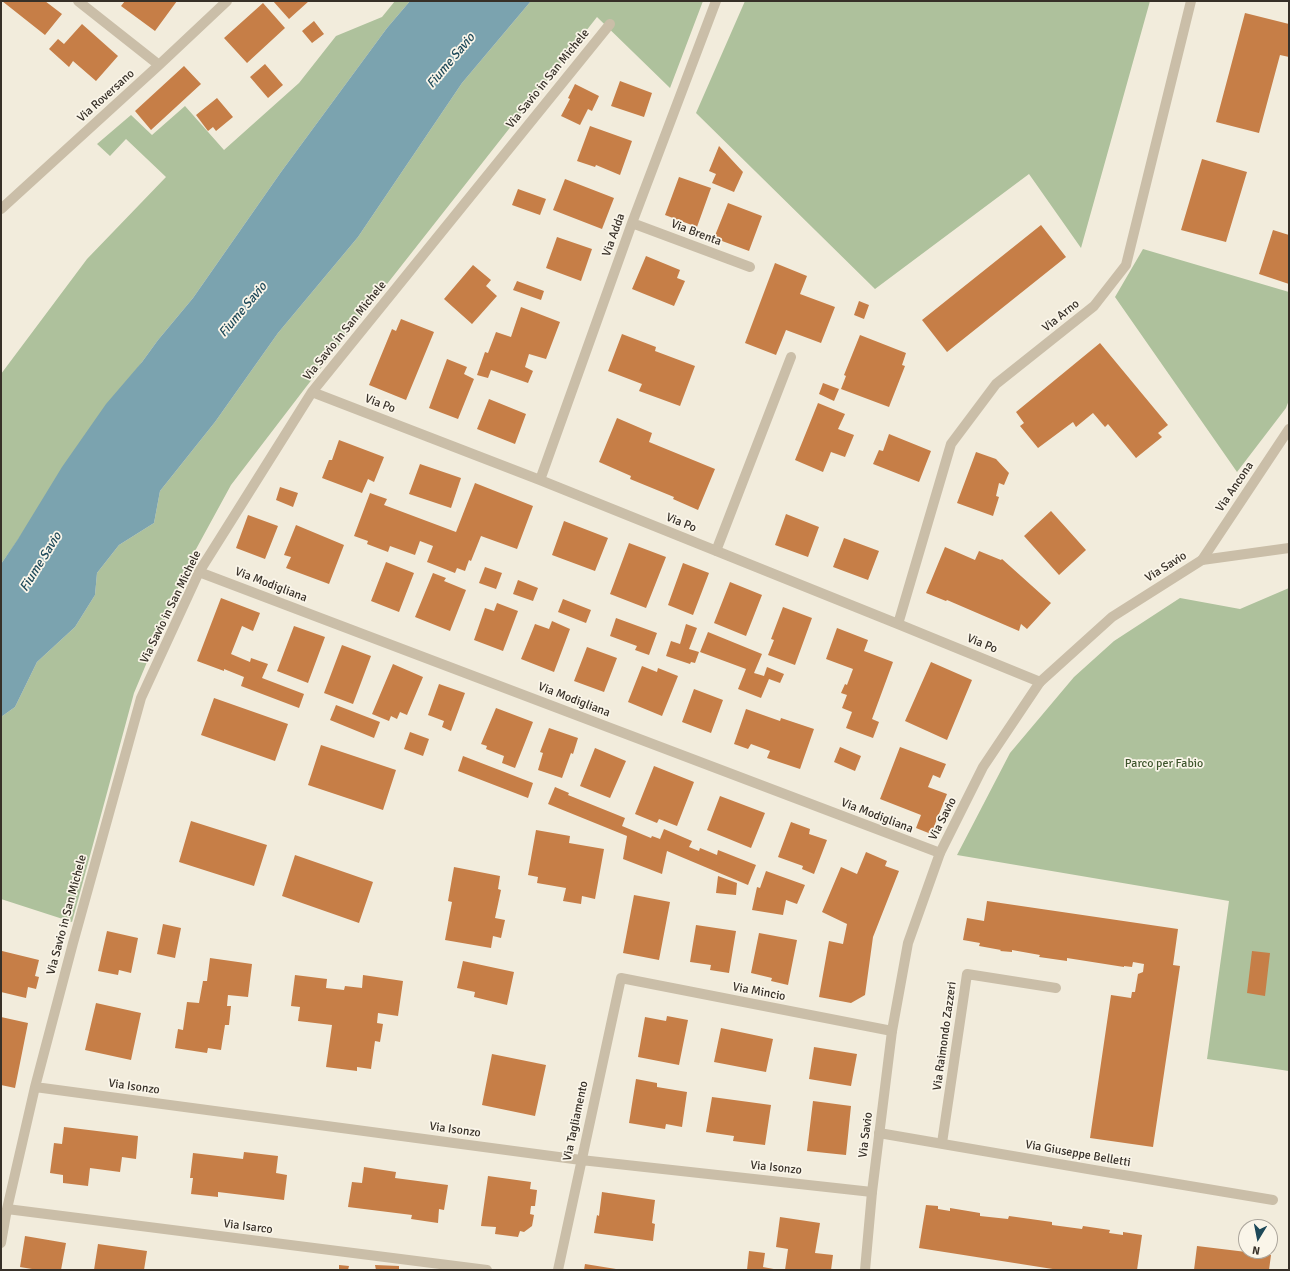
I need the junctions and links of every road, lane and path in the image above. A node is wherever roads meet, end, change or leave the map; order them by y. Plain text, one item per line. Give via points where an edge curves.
1 (78, 1) edge
2 (227, 1) edge
3 (716, 1) edge
4 (1191, 1) edge
5 (610, 24) dead end
6 (159, 65) junction
7 (1, 210) edge
8 (632, 223) junction
9 (750, 267) dead end
10 (791, 357) dead end
11 (312, 392) junction
12 (1289, 429) edge
13 (540, 480) junction
14 (1289, 548) edge
15 (716, 550) junction
16 (1202, 560) junction
17 (199, 572) junction
18 (898, 624) junction
19 (1040, 682) junction
20 (940, 854) junction
21 (621, 978) joint
22 (1056, 988) dead end
23 (892, 1031) junction
24 (35, 1087) junction
25 (880, 1133) junction
26 (942, 1143) junction
27 (581, 1160) junction
28 (872, 1192) junction
29 (1273, 1200) dead end
30 (7, 1209) junction
31 (1, 1243) edge
32 (487, 1270) edge
33 (558, 1270) edge
34 (865, 1270) edge

1 - 6 street
2 - 6 street, Via Roversano
3 - 8 street, Via Adda
4 - 18 street, Via Arno via 1126,265 1094,306 996,384 951,444
5 - 11 street, Via Savio in San Michele
6 - 7 street, Via Roversano
8 - 9 street, Via Brenta
8 - 13 street, Via Adda
10 - 15 street
11 - 13 street, Via Po
11 - 17 street, Via Savio in San Michele
12 - 16 street, Via Ancona
13 - 15 street, Via Po
14 - 16 street, Via Savio
15 - 18 street, Via Po
16 - 19 street, Via Savio via 1112,617
17 - 20 street, Via Modigliana
17 - 24 street, Via Savio in San Michele via 141,698
18 - 19 street, Via Po
19 - 20 street, Via Savio via 983,767
20 - 23 street, Via Savio via 908,943
21 - 23 street, Via Mincio
21 - 27 street, Via Tagliamento
22 - 26 street, Via Raimondo Zazzeri via 967,974
23 - 25 street, Via Savio
24 - 27 street, Via Isonzo
24 - 30 street, Via Savio in San Michele
25 - 26 street, Via Giuseppe Belletti
25 - 28 street, Via Savio
26 - 29 street, Via Giuseppe Belletti
27 - 28 street, Via Isonzo
27 - 33 street, Via Tagliamento
28 - 34 street, Via Savio
30 - 31 street, Via Savio in San Michele
30 - 32 street, Via Isarco

